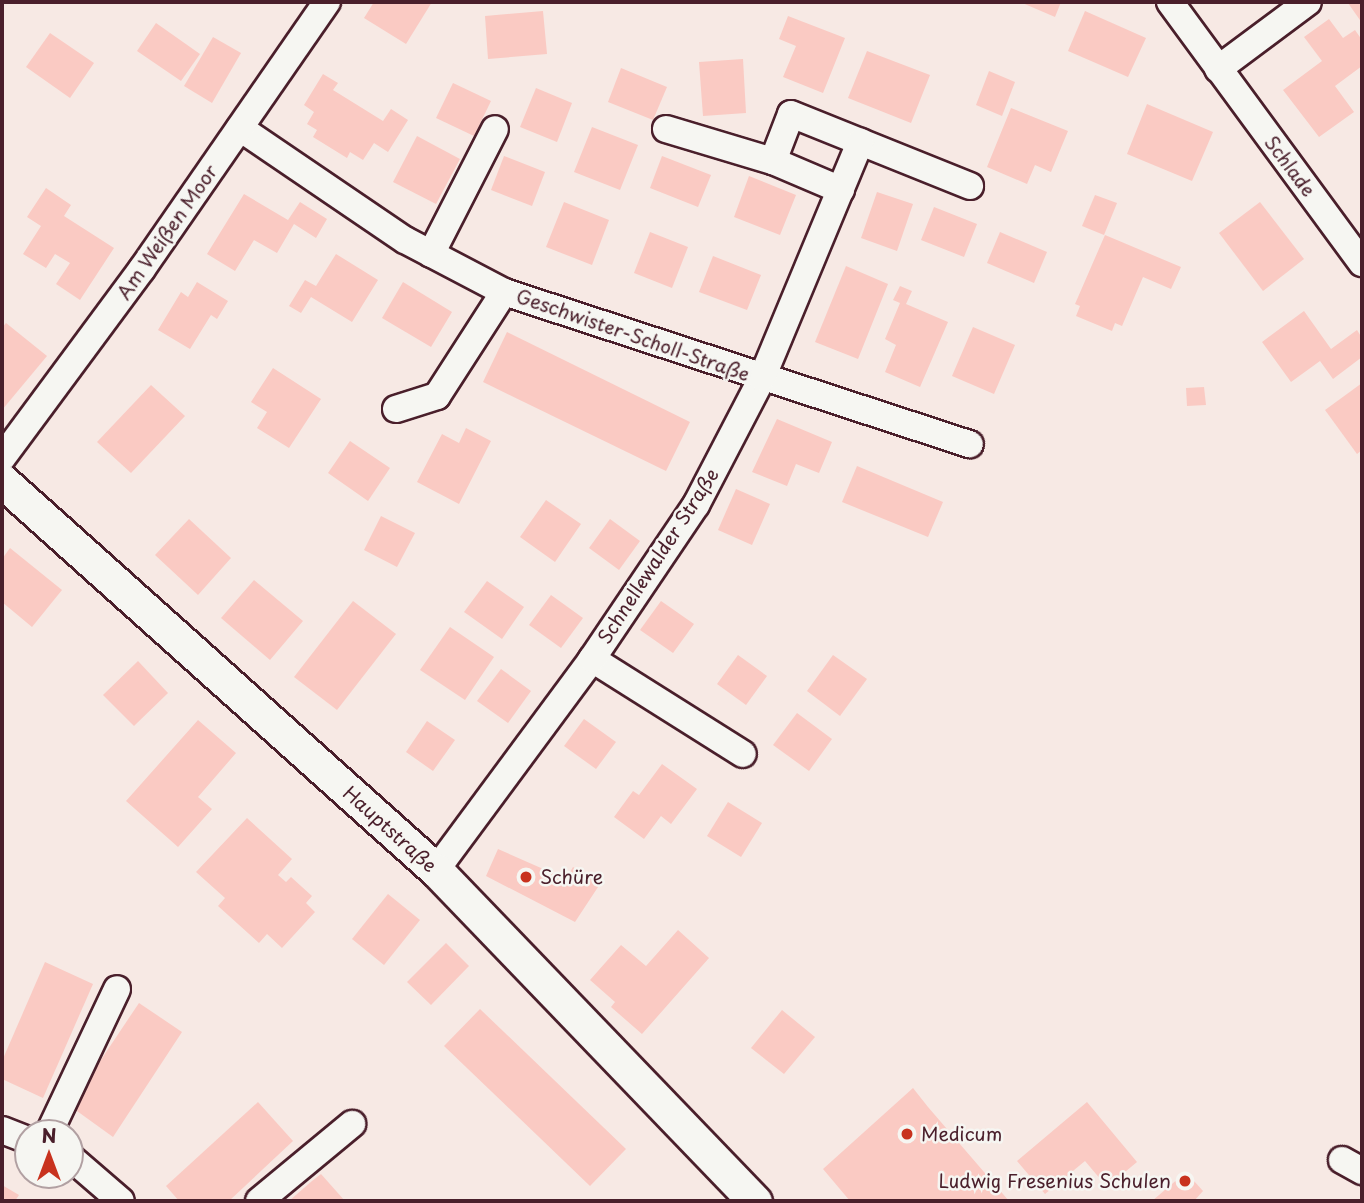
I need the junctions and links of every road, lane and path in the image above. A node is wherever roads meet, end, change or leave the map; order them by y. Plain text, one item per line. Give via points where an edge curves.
1 (327, 2) edge
2 (1170, 2) edge
3 (1307, 2) edge
4 (1218, 69) junction
5 (240, 128) junction
6 (495, 129) dead end
7 (666, 129) dead end
8 (860, 142) junction
9 (773, 161) junction
10 (970, 186) dead end
11 (841, 190) junction
12 (431, 254) junction
13 (1362, 263) edge
14 (504, 292) junction
15 (762, 378) junction
16 (396, 410) dead end
17 (970, 444) dead end
18 (2, 458) edge
19 (2, 481) edge
20 (592, 659) junction
21 (743, 754) dead end
22 (436, 870) junction
23 (117, 989) dead end
24 (56, 1119) edge
25 (352, 1124) dead end
26 (84, 1169) edge
27 (121, 1201) edge
28 (259, 1201) edge
29 (755, 1201) edge

1 - 5 street, Am Weißen Moor
2 - 4 street, Schlade
3 - 4 street
4 - 13 street, Schlade
5 - 12 street, Geschwister-Scholl-Straße
5 - 18 street, Am Weißen Moor
6 - 12 street
7 - 9 street
8 - 9 street via 791,114
8 - 10 street
8 - 11 street, Geschwister-Scholl-Straße
9 - 11 street
11 - 15 street, Geschwister-Scholl-Straße
12 - 14 street, Geschwister-Scholl-Straße
14 - 15 street, Geschwister-Scholl-Straße
14 - 16 street, Geschwister-Scholl-Straße via 437,396
15 - 17 street, Geschwister-Scholl-Straße
15 - 20 street, Schnellewalder Straße via 696,505
19 - 22 main road, Hauptstraße
20 - 21 street, Schnellewalder Straße
20 - 22 street, Schnellewalder Straße
22 - 29 main road, Hauptstraße
23 - 24 street
25 - 28 street
26 - 27 street

